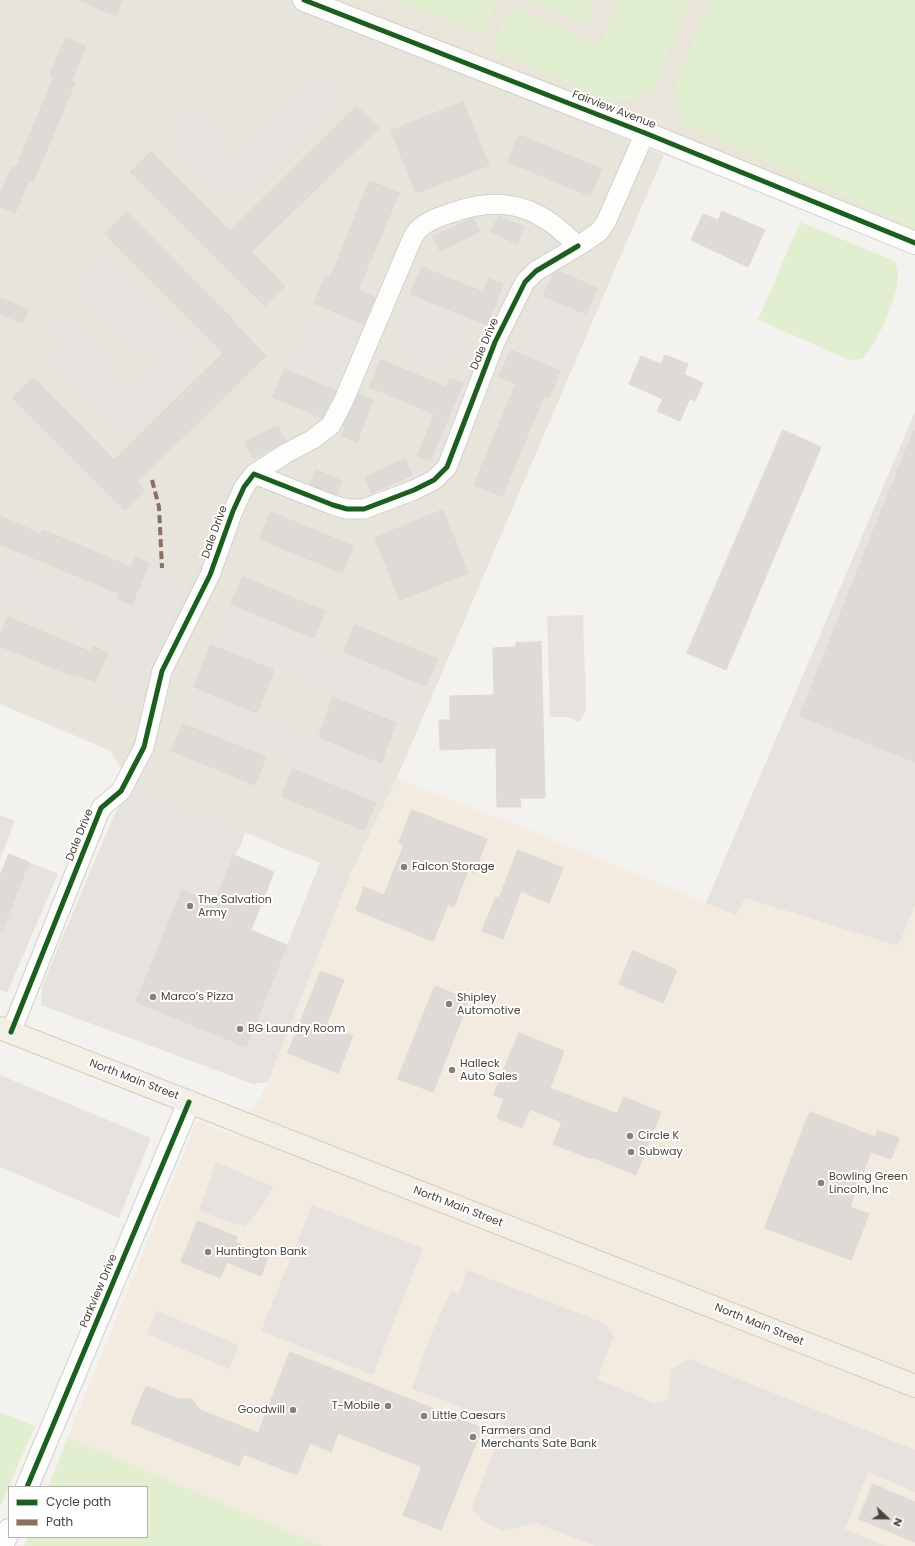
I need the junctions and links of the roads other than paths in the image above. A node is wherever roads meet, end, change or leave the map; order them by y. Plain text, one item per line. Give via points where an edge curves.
1 (304, 0) edge
2 (645, 132) junction
3 (915, 243) edge
4 (578, 246) junction
5 (254, 474) junction
6 (5, 1030) edge
7 (189, 1102) junction
8 (915, 1386) edge
9 (27, 1486) edge
10 (8, 1532) edge
11 (2, 1546) edge

1 - 2 street, Fairview Avenue
2 - 3 street, Fairview Avenue
2 - 4 street, Dale Drive via 606,222 599,232
4 - 5 street, Dale Drive via 536,270 525,282 495,342 447,467 434,480 364,509 347,509
4 - 5 street, Dale Drive via 550,222 537,215 510,205 496,203 467,207 418,229 331,425 313,439
5 - 6 street, Dale Drive via 244,487 210,575 162,671 144,748 121,791 101,808
6 - 7 main road, North Main Street
7 - 8 main road, North Main Street
7 - 9 street, Parkview Drive
10 - 11 street

